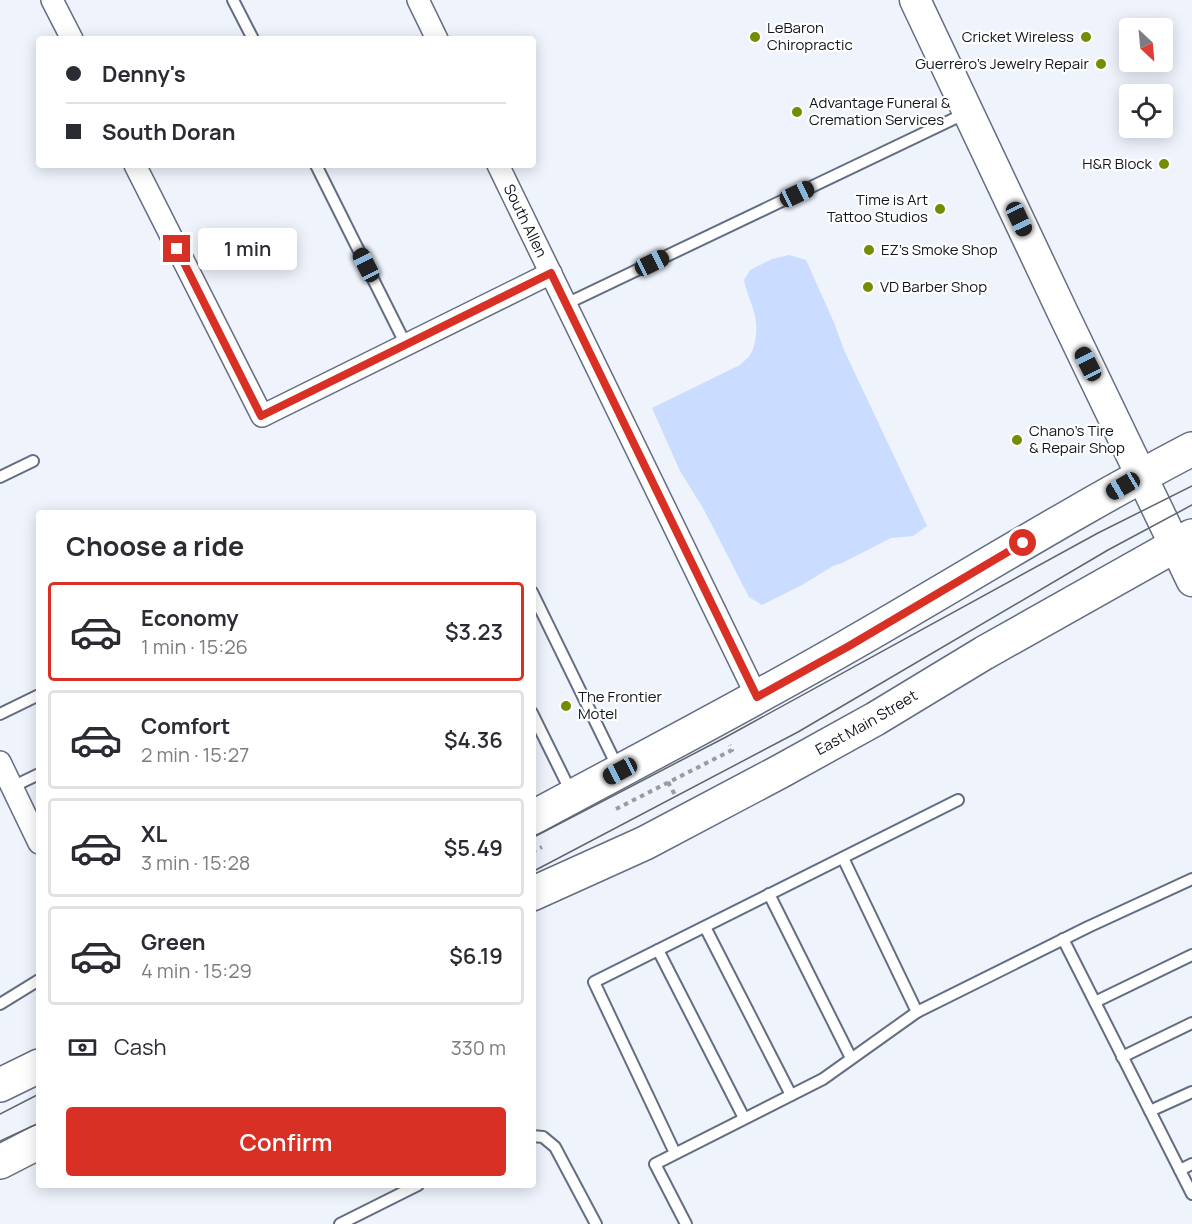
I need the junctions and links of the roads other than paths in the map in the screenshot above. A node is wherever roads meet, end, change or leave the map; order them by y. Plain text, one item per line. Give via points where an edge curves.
1 (52, 0) edge
2 (234, 0) edge
3 (418, 0) edge
4 (915, 0) edge
5 (70, 36) edge
6 (252, 36) edge
7 (436, 36) edge
8 (969, 112) junction
9 (137, 168) edge
10 (318, 168) edge
11 (499, 168) edge
12 (551, 273) junction
13 (566, 304) junction
14 (406, 345) junction
15 (1192, 449) edge
16 (33, 461) dead end
17 (1142, 475) junction
18 (0, 477) edge
19 (1184, 541) edge
20 (1192, 581) edge
21 (536, 600) edge
22 (36, 696) edge
23 (757, 697) junction
24 (0, 714) edge
25 (536, 721) edge
26 (0, 762) edge
27 (620, 771) junction
28 (36, 776) edge
29 (12, 788) junction
30 (573, 796) junction
31 (957, 800) dead end
32 (542, 830) edge
33 (36, 837) edge
34 (843, 858) junction
35 (1192, 879) edge
36 (536, 892) edge
37 (769, 894) junction
38 (705, 927) junction
39 (1063, 939) junction
40 (658, 950) junction
41 (1192, 955) edge
42 (36, 982) edge
43 (1095, 1002) junction
44 (0, 1004) edge
45 (916, 1012) junction
46 (1192, 1023) edge
47 (1122, 1057) junction
48 (851, 1058) junction
49 (36, 1067) edge
50 (0, 1085) edge
51 (1192, 1092) edge
52 (791, 1095) junction
53 (1150, 1112) junction
54 (744, 1118) junction
55 (536, 1136) edge
56 (36, 1144) edge
57 (675, 1153) junction
58 (0, 1162) edge
59 (1192, 1164) edge
60 (1180, 1170) junction
61 (412, 1188) edge
62 (1192, 1194) edge
63 (340, 1224) edge
64 (596, 1224) edge
65 (686, 1224) edge

1 - 5 street
2 - 6 lane
3 - 7 street
4 - 8 main road
8 - 13 lane
8 - 17 main road
9 - 14 street via 261,416
10 - 14 lane
11 - 12 street, South Allen
12 - 13 street, South Allen
12 - 14 street
13 - 23 street, South Allen
15 - 17 main road
16 - 18 lane
17 - 19 main road
17 - 23 main road
19 - 20 main road
19 - 36 main road, East Main Street via 781,771 655,838
21 - 27 lane
22 - 24 lane
23 - 27 main road
25 - 30 lane
26 - 29 street
27 - 30 main road
28 - 29 lane
29 - 33 street
30 - 32 main road
31 - 34 lane
34 - 37 lane
34 - 45 lane
35 - 39 lane
37 - 38 lane
37 - 48 lane
38 - 40 lane
38 - 52 lane
39 - 43 lane
39 - 45 lane
40 - 54 lane
40 - 57 lane via 594,982
41 - 43 lane
42 - 44 lane
43 - 47 lane
45 - 48 lane
46 - 47 lane
47 - 53 lane
48 - 52 lane
49 - 50 main road
51 - 53 lane
52 - 54 lane
53 - 60 lane
54 - 57 lane
55 - 64 lane via 555,1147
56 - 58 main road
57 - 65 lane via 655,1164
59 - 60 lane
60 - 62 lane
61 - 63 lane

